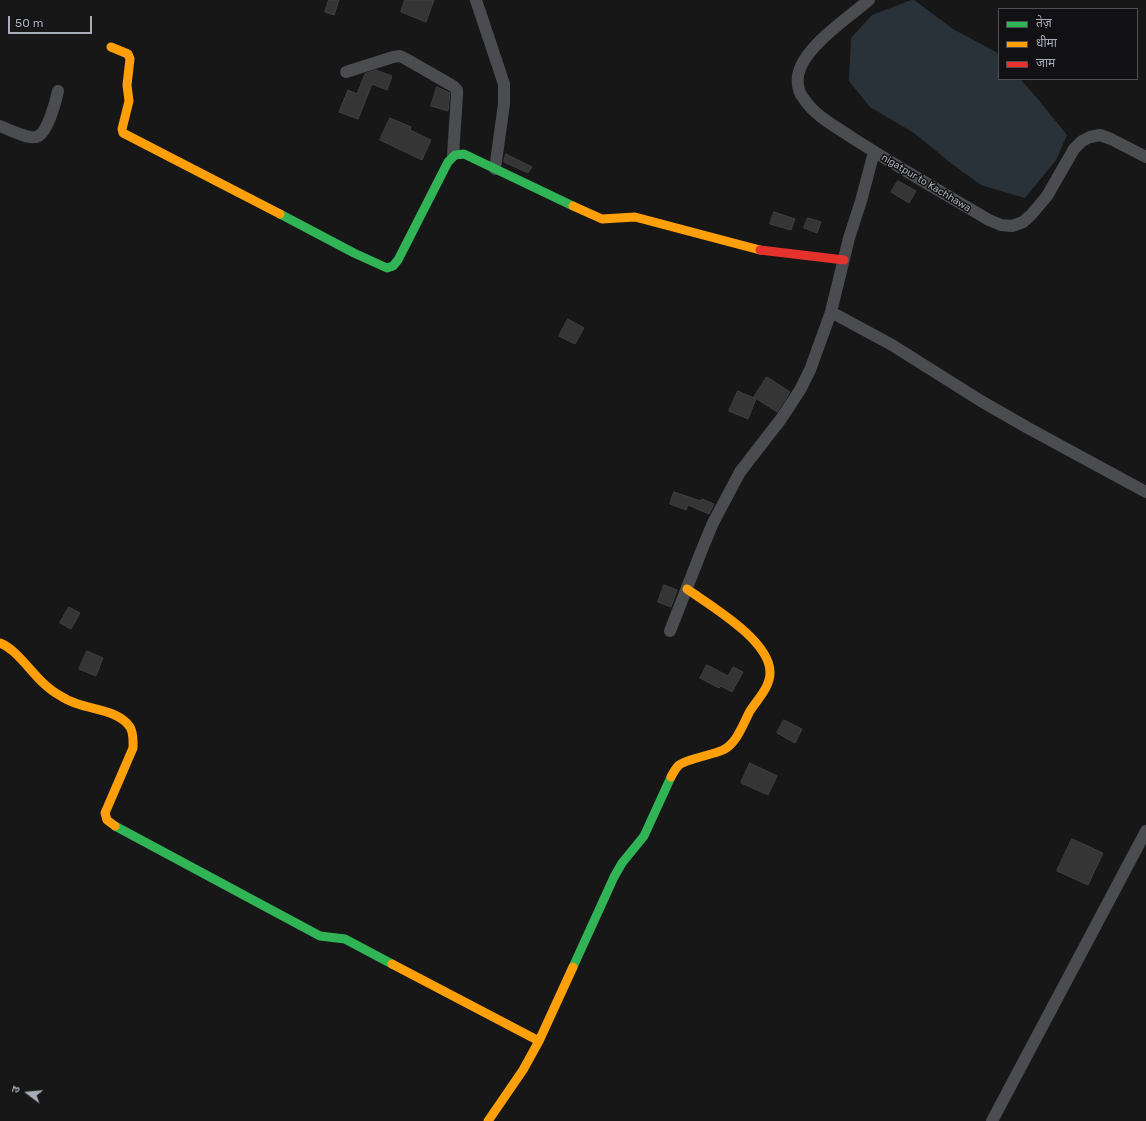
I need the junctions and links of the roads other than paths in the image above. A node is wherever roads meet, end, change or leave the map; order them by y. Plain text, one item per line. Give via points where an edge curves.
1 (476, 0) edge
2 (869, 0) edge
3 (110, 47) dead end
4 (346, 72) dead end
5 (58, 90) dead end
6 (0, 126) edge
7 (874, 152) junction
8 (452, 155) junction
9 (1146, 157) edge
10 (495, 169) junction
11 (844, 260) junction
12 (831, 312) junction
13 (1146, 492) edge
14 (687, 590) junction
15 (670, 631) dead end
16 (0, 643) edge
17 (1146, 831) edge
18 (539, 1041) junction
19 (488, 1121) edge
20 (992, 1121) edge

1 - 10 street via 504,84 504,104
2 - 7 street, nigatpur to Kachhawa via 810,52 802,64 798,86 803,98 820,116
3 - 8 street via 128,54 130,59 127,85 129,101 122,125 123,133 385,268 394,266 398,260
4 - 8 street via 400,56 453,86 457,90 457,95
5 - 6 street via 53,110 42,134 30,137
7 - 9 street, nigatpur to Kachhawa via 989,220 1012,226 1023,222 1047,196 1074,149 1082,141 1100,136
7 - 11 street
8 - 10 street via 464,154
10 - 11 street via 602,219 634,217 756,249
11 - 12 street
12 - 13 street via 892,344 1028,428
12 - 14 street via 800,390 737,478 714,523
14 - 15 street
14 - 18 street via 754,639 768,664 769,680 729,747 680,764 673,772 644,836 614,877
16 - 18 street via 8,646 52,691 77,704 116,715 129,726 134,741 133,748 106,809 106,817 111,824 320,936 344,939
17 - 20 street
18 - 19 street via 523,1070

